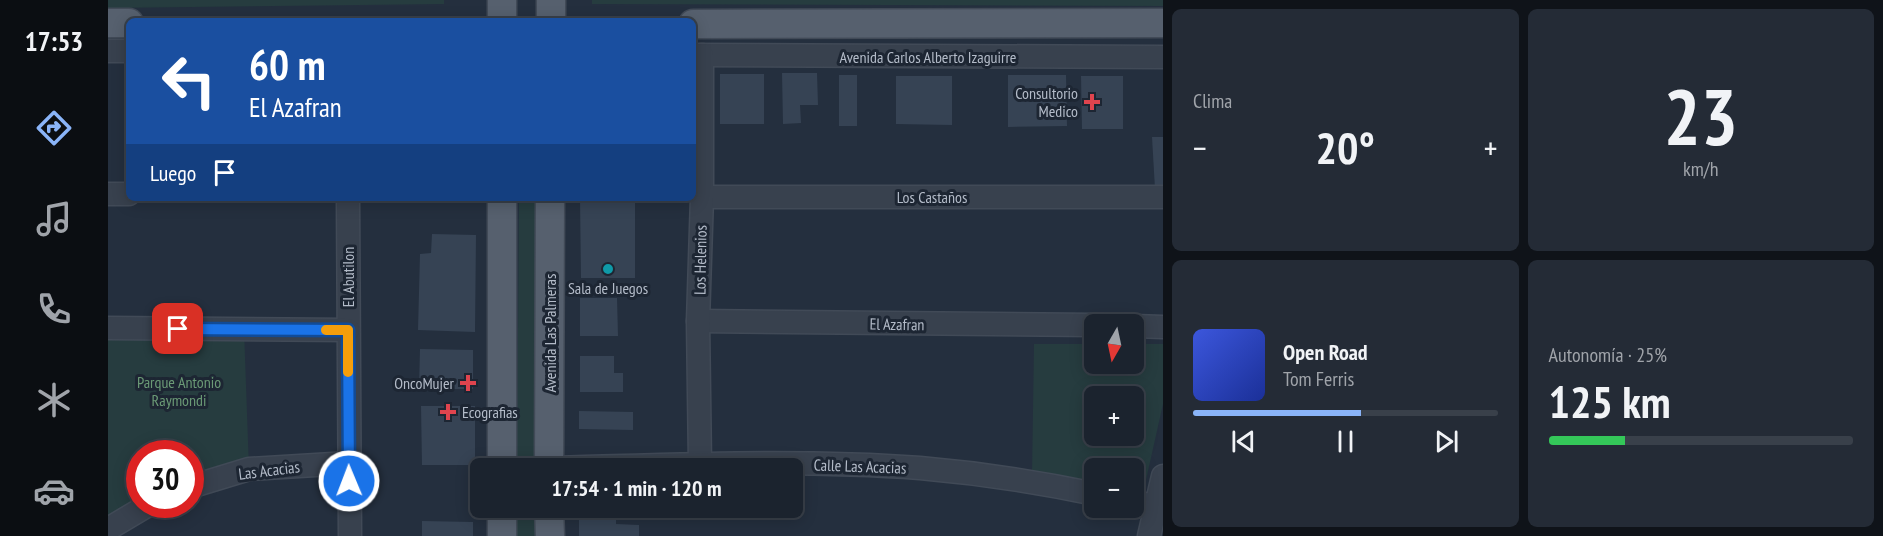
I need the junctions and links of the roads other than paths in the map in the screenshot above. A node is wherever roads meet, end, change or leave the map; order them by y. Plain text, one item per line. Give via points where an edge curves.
1 (502, 0) edge
2 (551, 0) edge
3 (502, 18) edge
4 (551, 18) edge
5 (108, 23) edge
6 (126, 23) edge
7 (1163, 23) edge
8 (696, 24) edge
9 (108, 51) edge
10 (126, 51) edge
11 (697, 55) edge
12 (1163, 57) edge
13 (108, 194) edge
14 (126, 194) edge
15 (702, 197) junction
16 (1163, 197) edge
17 (348, 201) edge
18 (502, 201) edge
19 (550, 201) edge
20 (698, 321) junction
21 (1084, 325) edge
22 (1144, 326) edge
23 (1163, 327) edge
24 (108, 328) edge
25 (348, 330) junction
26 (502, 458) edge
27 (550, 458) edge
28 (700, 458) edge
29 (349, 463) junction
30 (803, 464) edge
31 (1163, 476) edge
32 (204, 483) edge
33 (1084, 492) edge
34 (1145, 504) edge
35 (126, 518) edge
36 (502, 518) edge
37 (549, 518) edge
38 (108, 529) edge
39 (350, 536) edge
40 (502, 536) edge
41 (549, 536) edge
42 (1149, 536) edge

1 - 3 main road
2 - 4 main road
5 - 6 main road
7 - 8 main road, Avenida Carlos Alberto Izaguirre
9 - 10 street
11 - 12 street, Avenida Carlos Alberto Izaguirre
11 - 15 street, Los Helenios
13 - 14 street
15 - 16 street, Los Castaños
15 - 20 street, Los Helenios
17 - 25 street, El Abutilon
18 - 26 main road
19 - 27 main road, Avenida Las Palmeras
20 - 21 street, El Azafran
20 - 28 street, Los Helenios
22 - 23 street
24 - 25 street
25 - 29 street, El Abutilon
29 - 32 street, Las Acacias via 249,469
29 - 39 street, El Abutilon
30 - 33 street, Calle Las Acacias via 920,468
31 - 34 street
34 - 42 street
35 - 38 street
36 - 40 main road
37 - 41 main road

